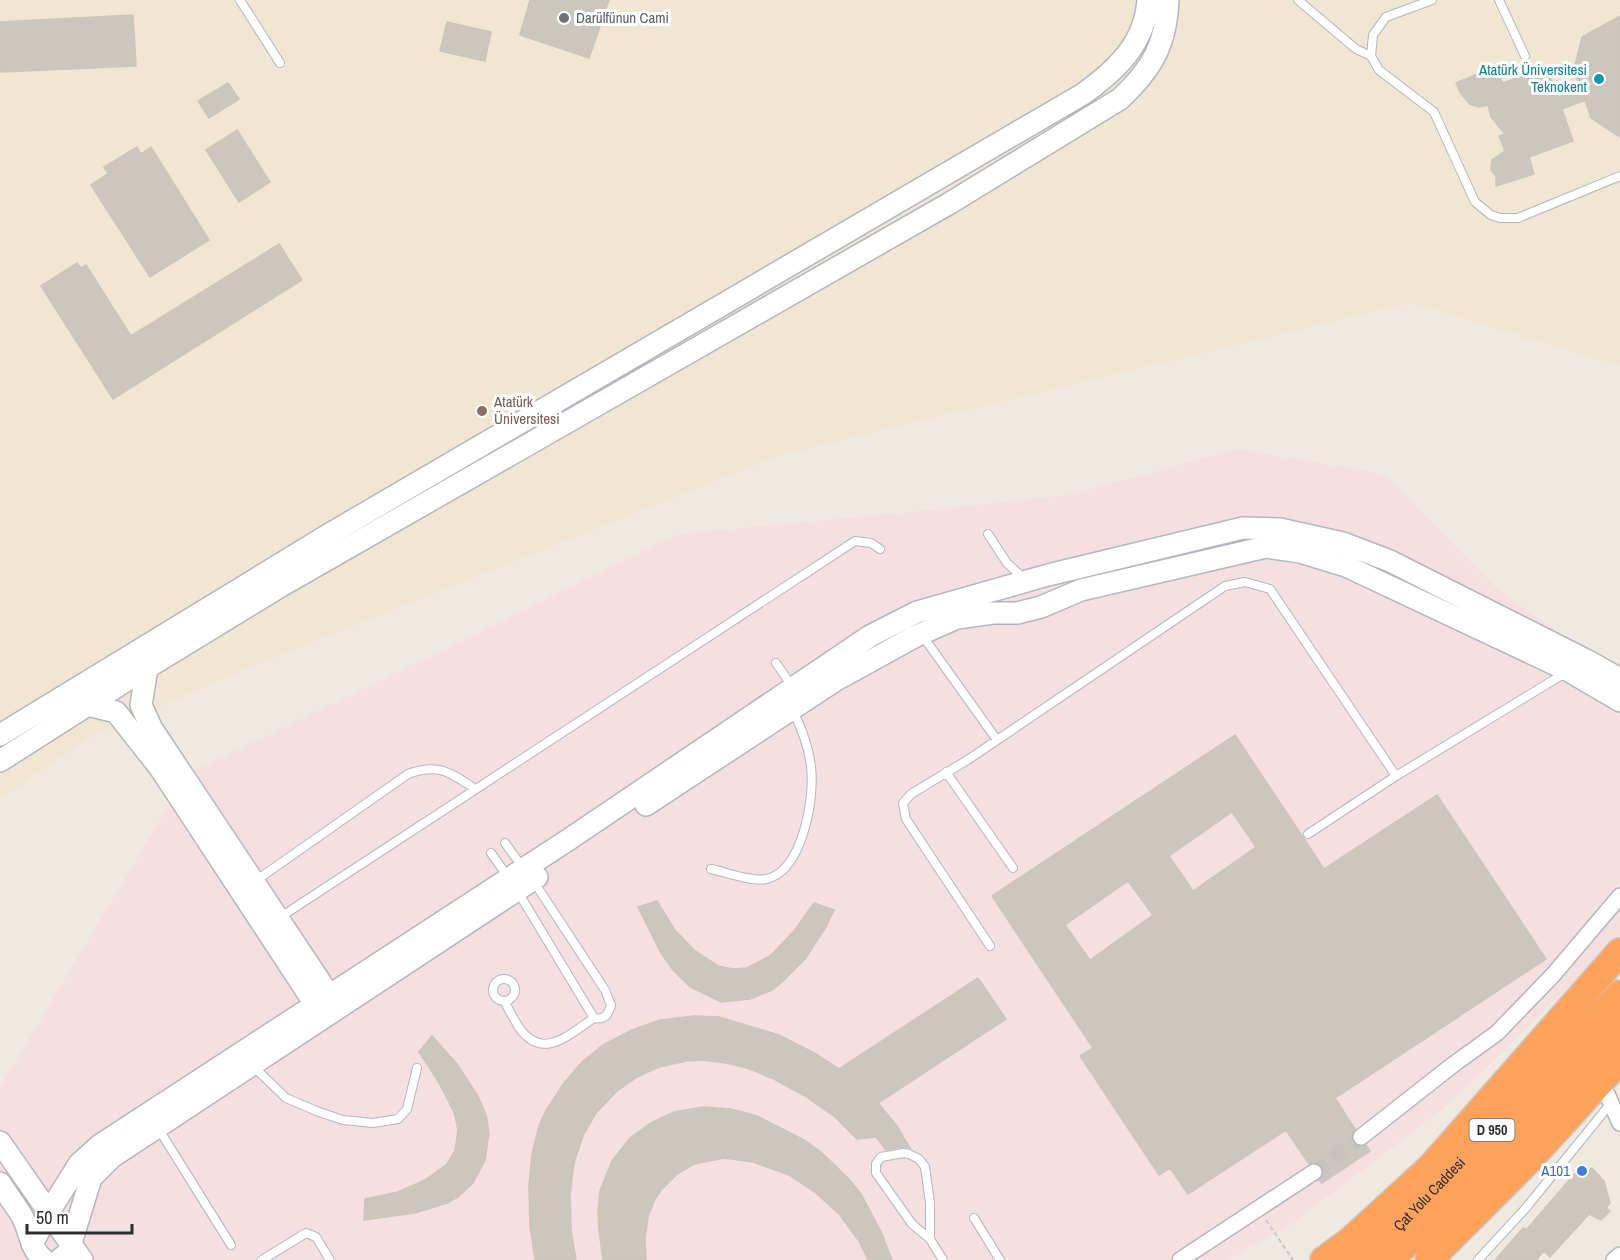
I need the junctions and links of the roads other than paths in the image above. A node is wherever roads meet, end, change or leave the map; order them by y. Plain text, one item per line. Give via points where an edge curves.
1 (240, 0) edge
2 (1148, 0) edge
3 (1168, 0) edge
4 (1298, 0) edge
5 (1432, 0) edge
6 (1499, 0) edge
7 (1371, 56) junction
8 (1525, 56) dead end
9 (280, 63) dead end
10 (1620, 176) edge
11 (988, 534) dead end
12 (880, 549) dead end
13 (1005, 575) junction
14 (1026, 581) junction
15 (1029, 610) junction
16 (1007, 613) junction
17 (921, 633) junction
18 (776, 663) dead end
19 (147, 668) junction
20 (1569, 671) junction
21 (1620, 680) edge
22 (793, 687) junction
23 (1620, 701) edge
24 (88, 705) junction
25 (792, 710) junction
26 (0, 735) edge
27 (997, 740) junction
28 (0, 761) edge
29 (946, 772) junction
30 (1396, 776) junction
31 (475, 789) junction
32 (1308, 834) dead end
33 (505, 843) dead end
34 (491, 852) dead end
35 (1013, 868) dead end
36 (711, 869) dead end
37 (521, 880) junction
38 (248, 887) junction
39 (1620, 896) edge
40 (278, 918) junction
41 (990, 946) dead end
42 (1620, 952) edge
43 (1620, 994) edge
44 (322, 1000) junction
45 (506, 1000) dead end
46 (594, 1018) junction
47 (1620, 1027) edge
48 (1620, 1060) edge
49 (252, 1065) junction
50 (417, 1068) dead end
51 (1605, 1094) junction
52 (1620, 1123) edge
53 (157, 1127) junction
54 (1361, 1137) tunnel mouth
55 (0, 1142) edge
56 (1314, 1172) tunnel mouth
57 (0, 1183) edge
58 (49, 1212) junction
59 (974, 1218) dead end
60 (930, 1239) junction
61 (231, 1245) dead end
62 (38, 1252) edge
63 (71, 1254) edge
64 (1620, 1255) edge
65 (262, 1260) edge
66 (330, 1260) edge
67 (943, 1260) edge
68 (1000, 1260) edge
69 (1180, 1260) edge
70 (1324, 1260) edge
71 (1357, 1260) edge
72 (1387, 1260) edge
73 (1429, 1260) edge
74 (1478, 1260) edge
75 (1614, 1260) edge

1 - 9 lane
2 - 26 street via 1147,15 1135,45 1109,76 1083,94 333,532
3 - 19 street via 1163,37 1153,61 1120,99 951,203 291,580
4 - 7 lane via 1356,49
5 - 7 lane via 1386,17 1373,35
6 - 8 lane
7 - 10 lane via 1379,70 1434,112 1475,202 1491,215 1518,218
11 - 13 lane
12 - 31 lane via 855,540
13 - 14 street
13 - 16 street via 1003,602
13 - 22 street via 870,636
14 - 15 street via 1033,600
14 - 21 street via 1244,528 1280,529 1343,543 1389,561
15 - 16 street
15 - 20 street via 1082,590 1266,547 1346,566
16 - 17 street via 957,618
17 - 25 street via 836,680
17 - 27 lane
18 - 22 lane
19 - 24 street
19 - 38 street via 141,705 152,729
20 - 23 street
20 - 30 lane
22 - 37 street
24 - 28 street
24 - 38 street via 117,712
25 - 36 lane via 805,734 812,769 809,810 795,857 785,870 765,880
25 - 37 street
27 - 29 lane
27 - 30 lane via 1226,586 1245,582 1270,589
29 - 35 lane
29 - 41 lane via 903,803 906,819
30 - 32 lane
31 - 38 lane via 452,773 436,768 408,774
31 - 40 lane
33 - 37 lane
34 - 37 lane
37 - 44 street
37 - 46 lane
37 - 46 lane via 605,990 611,1005 608,1015
37 - 49 street
38 - 40 street
38 - 44 street
39 - 54 street via 1497,1033
40 - 44 street
42 - 70 highway via 1431,1167
43 - 71 highway, Çat Yolu Caddesi / D 950 via 1397,1228
44 - 58 street via 100,1145 79,1164
45 - 46 lane via 523,1033 540,1044 556,1043
47 - 72 highway, Çat Yolu Caddesi / D 950 via 1423,1231
48 - 51 highway
49 - 50 lane via 286,1098 343,1120 373,1123 398,1119 407,1108
49 - 53 street
51 - 52 street
51 - 73 highway via 1531,1158
51 - 74 lane via 1525,1209
53 - 61 lane
53 - 63 street via 112,1157 91,1178
55 - 58 street
56 - 69 street
57 - 62 street via 24,1219
58 - 62 street
58 - 63 street
59 - 68 lane
60 - 60 lane via 912,1224 876,1173 881,1157 904,1153 922,1163 927,1172
60 - 67 lane
64 - 75 street
65 - 66 lane via 306,1233 316,1237

